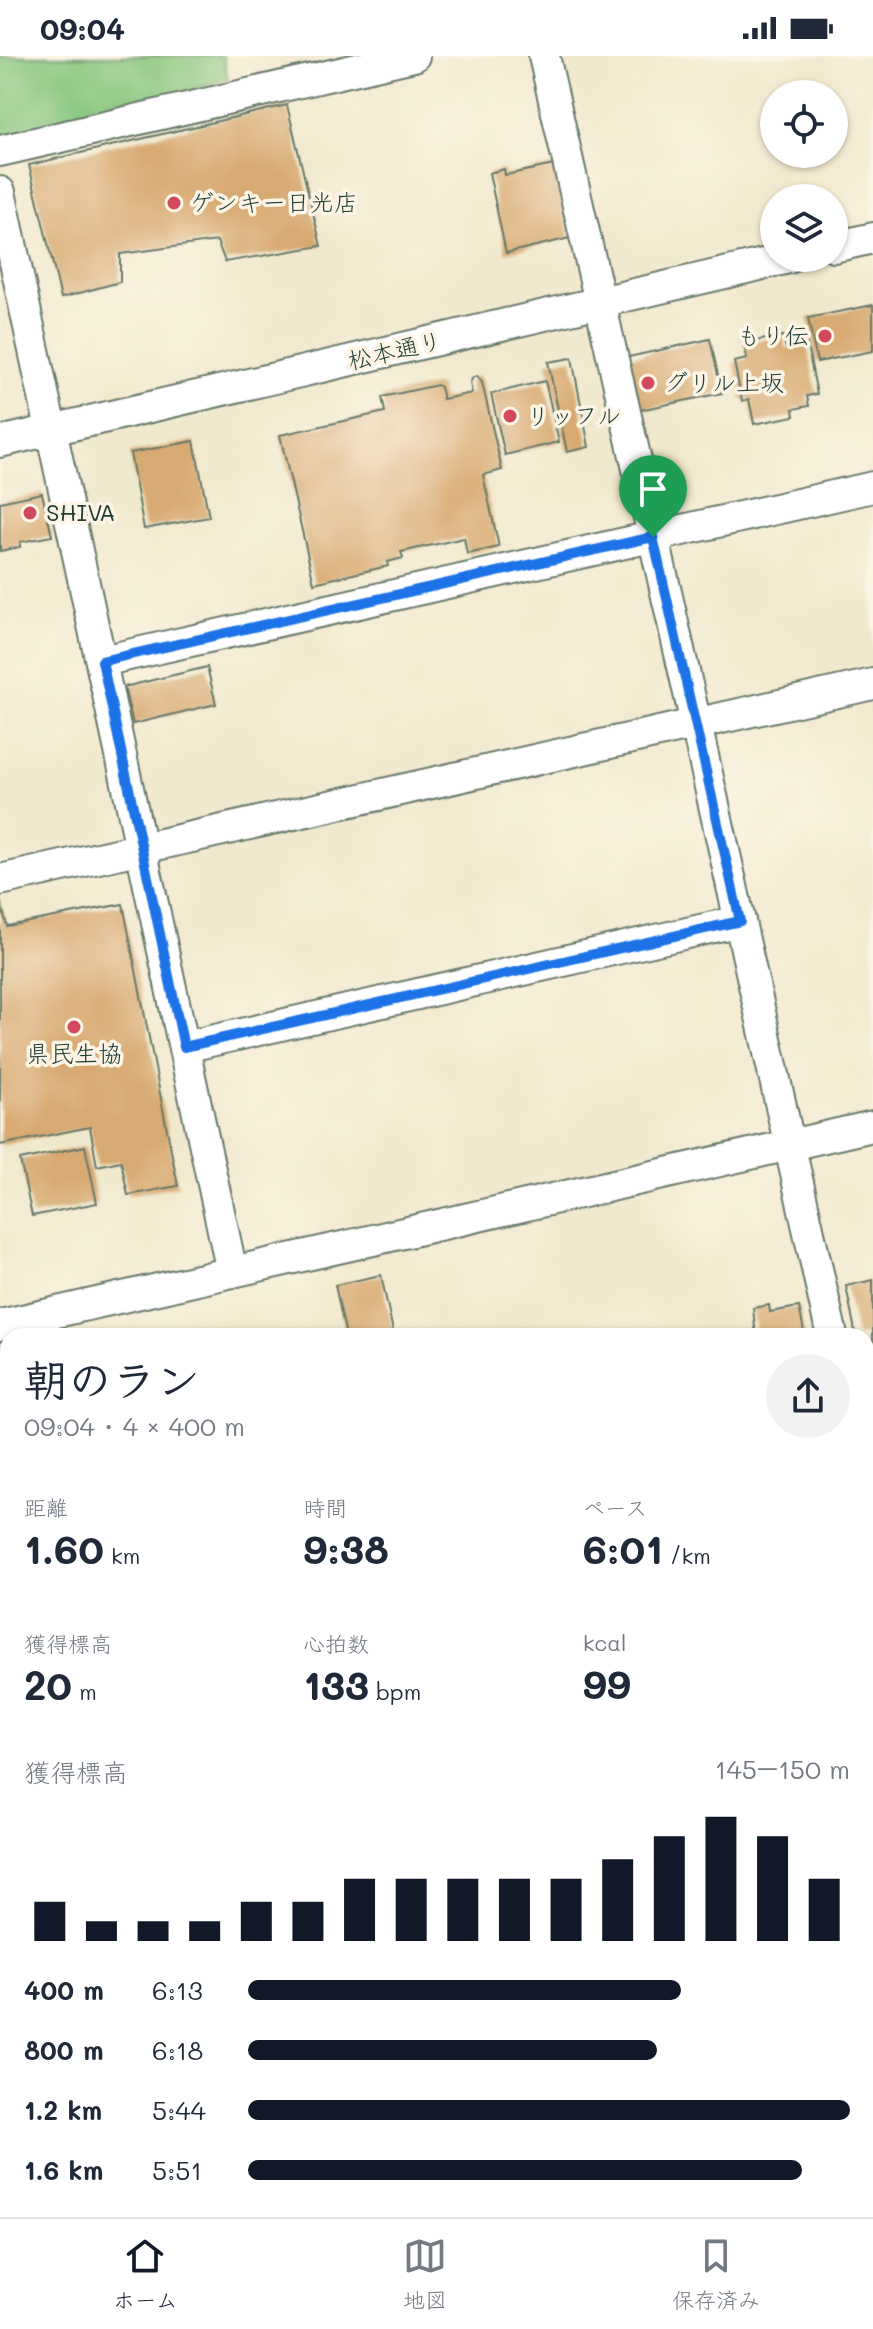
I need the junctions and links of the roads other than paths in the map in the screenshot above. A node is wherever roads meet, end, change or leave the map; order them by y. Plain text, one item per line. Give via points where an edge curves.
1 (414, 56) edge
2 (544, 56) edge
3 (0, 151) edge
4 (0, 192) edge
5 (873, 238) edge
6 (848, 244) edge
7 (760, 265) edge
8 (600, 303) junction
9 (52, 430) junction
10 (0, 442) edge
11 (873, 487) edge
12 (653, 537) junction
13 (102, 661) junction
14 (873, 684) edge
15 (696, 724) junction
16 (141, 848) junction
17 (0, 880) edge
18 (740, 921) junction
19 (184, 1047) junction
20 (873, 1126) edge
21 (790, 1145) junction
22 (232, 1272) junction
23 (0, 1325) edge
24 (830, 1328) edge

1 - 3 street
2 - 8 street
4 - 9 street
5 - 6 street
7 - 8 street, 松本通り
8 - 9 street, 松本通り
8 - 12 street
9 - 10 street, 松本通り
9 - 13 street
11 - 12 street
12 - 13 street
12 - 15 street
13 - 16 street
14 - 15 street
15 - 16 street
15 - 18 street
16 - 17 street
16 - 19 street
18 - 19 street
18 - 21 street
19 - 22 street
20 - 21 street
21 - 22 street
21 - 24 street
22 - 23 street

